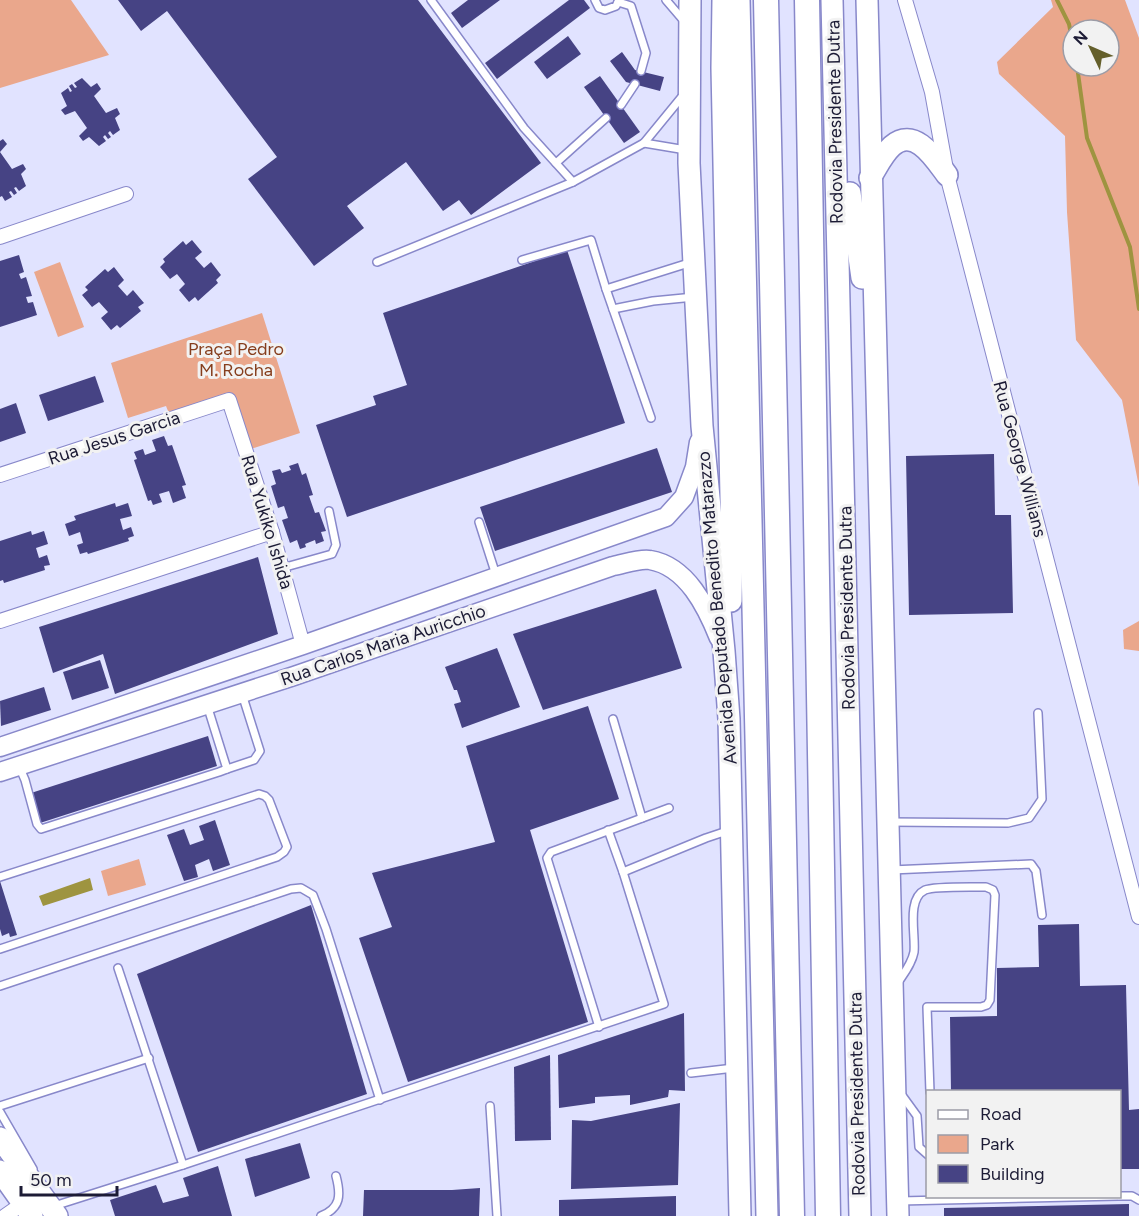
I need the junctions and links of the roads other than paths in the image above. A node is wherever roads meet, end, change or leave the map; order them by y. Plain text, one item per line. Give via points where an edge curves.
1 (431, 0) edge
2 (595, 0) edge
3 (634, 0) edge
4 (666, 0) edge
5 (690, 0) edge
6 (723, 0) edge
7 (739, 0) edge
8 (766, 0) edge
9 (807, 0) edge
10 (832, 0) edge
11 (867, 0) edge
12 (905, 0) edge
13 (619, 1) edge
14 (690, 29) junction
15 (834, 69) junction
16 (641, 71) dead end
17 (635, 84) dead end
18 (690, 87) junction
19 (621, 105) dead end
20 (606, 118) dead end
21 (644, 143) junction
22 (689, 151) junction
23 (555, 163) junction
24 (947, 175) junction
25 (870, 178) junction
26 (573, 182) junction
27 (126, 194) dead end
28 (0, 237) edge
29 (522, 260) dead end
30 (694, 261) junction
31 (377, 262) dead end
32 (606, 289) junction
33 (696, 297) junction
34 (613, 309) junction
35 (874, 325) junction
36 (229, 400) joint
37 (651, 418) dead end
38 (702, 426) junction
39 (0, 475) edge
40 (329, 511) dead end
41 (479, 522) dead end
42 (272, 532) junction
43 (282, 568) junction
44 (496, 578) junction
45 (0, 621) edge
46 (303, 645) junction
47 (724, 651) junction
48 (294, 676) junction
49 (242, 693) junction
50 (207, 705) junction
51 (1038, 713) dead end
52 (613, 719) dead end
53 (729, 719) junction
54 (0, 747) edge
55 (19, 766) junction
56 (227, 769) junction
57 (0, 772) edge
58 (669, 808) dead end
59 (642, 818) junction
60 (887, 822) junction
61 (732, 830) junction
62 (608, 831) junction
63 (889, 870) junction
64 (623, 872) junction
65 (0, 877) edge
66 (1042, 915) dead end
67 (1139, 917) edge
68 (0, 949) edge
69 (118, 968) dead end
70 (0, 986) edge
71 (892, 990) junction
72 (599, 1027) junction
73 (149, 1058) junction
74 (737, 1068) junction
75 (691, 1073) dead end
76 (894, 1085) junction
77 (930, 1090) edge
78 (380, 1100) junction
79 (0, 1106) edge
80 (490, 1106) dead end
81 (0, 1112) edge
82 (0, 1138) edge
83 (926, 1154) edge
84 (183, 1165) junction
85 (0, 1171) edge
86 (336, 1176) dead end
87 (1121, 1196) edge
88 (1085, 1198) edge
89 (1139, 1200) edge
90 (40, 1207) edge
91 (897, 1209) edge
92 (5, 1216) edge
93 (321, 1216) edge
94 (497, 1216) edge
95 (740, 1216) edge
96 (767, 1216) edge
97 (792, 1216) edge
98 (828, 1216) edge
99 (860, 1216) edge

1 - 23 lane via 524,128
2 - 13 lane via 605,10
3 - 13 lane
4 - 14 lane
5 - 14 main road, Avenida Deputado Benedito Matarazzo
6 - 53 main road via 732,544
7 - 96 main road
8 - 97 highway
9 - 98 highway, Rodovia Presidente Dutra
10 - 15 main road, Rodovia Presidente Dutra
11 - 25 main road
12 - 24 street, Rua George Willians via 932,92
13 - 16 lane via 631,6 635,15 646,53
14 - 18 main road, Avenida Deputado Benedito Matarazzo
15 - 35 main road via 853,222
15 - 99 main road, Rodovia Presidente Dutra
17 - 19 lane
18 - 21 lane
18 - 22 main road, Avenida Deputado Benedito Matarazzo
20 - 23 lane
21 - 22 lane
21 - 26 lane
22 - 30 main road, Avenida Deputado Benedito Matarazzo
23 - 26 lane
24 - 25 main road via 930,152 910,141 890,147
24 - 67 street, Rua George Willians
25 - 35 main road
26 - 31 lane
27 - 28 street
29 - 32 lane via 591,240
30 - 32 lane
30 - 33 main road, Avenida Deputado Benedito Matarazzo
32 - 34 lane
33 - 34 lane
33 - 38 main road, Avenida Deputado Benedito Matarazzo
34 - 37 lane
35 - 60 main road
36 - 39 street, Rua Jesus Garcia
36 - 42 street, Rua Yukiko Ishida
38 - 44 main road, Rua Carlos Maria Auricchio via 684,498 666,517
38 - 47 main road, Avenida Deputado Benedito Matarazzo
40 - 43 lane via 336,545 332,554
41 - 44 lane
42 - 43 street, Rua Yukiko Ishida
42 - 45 street
43 - 46 street, Rua Yukiko Ishida
44 - 46 main road, Rua Carlos Maria Auricchio
46 - 48 main road
46 - 54 main road, Rua Carlos Maria Auricchio
47 - 48 main road, Rua Carlos Maria Auricchio via 708,611 692,588 674,570 650,559 613,566
47 - 53 main road, Avenida Deputado Benedito Matarazzo
48 - 49 main road, Rua Carlos Maria Auricchio
49 - 50 main road, Rua Carlos Maria Auricchio
49 - 56 lane via 260,751 255,759
50 - 55 main road, Rua Carlos Maria Auricchio
50 - 56 lane
51 - 60 lane via 1042,799 1029,818 1008,823
52 - 59 lane
53 - 61 main road, Avenida Deputado Benedito Matarazzo
55 - 56 lane via 40,829
55 - 57 main road, Rua Carlos Maria Auricchio
58 - 59 lane
59 - 62 lane
60 - 63 main road
61 - 64 lane
61 - 74 main road, Avenida Deputado Benedito Matarazzo
62 - 64 lane
62 - 72 lane via 551,852 547,858
63 - 66 lane via 1031,864 1036,871
63 - 71 main road
64 - 72 lane via 664,1004
65 - 68 lane via 259,794 269,800 287,847 277,857
69 - 73 lane
70 - 78 lane via 302,888 313,895 326,929
71 - 76 main road
71 - 77 lane via 914,953 914,904 918,895 926,889 993,890 990,1000 981,1007 927,1007
72 - 78 lane
73 - 79 lane
73 - 84 lane
74 - 75 lane
74 - 95 main road, Avenida Deputado Benedito Matarazzo
76 - 83 lane via 917,1116 919,1147
76 - 91 main road
78 - 84 lane
80 - 94 lane
81 - 90 lane via 32,1165
82 - 90 main road
84 - 90 lane
85 - 90 main road
86 - 93 lane via 340,1191 337,1204
87 - 89 lane
88 - 91 lane
90 - 92 street

